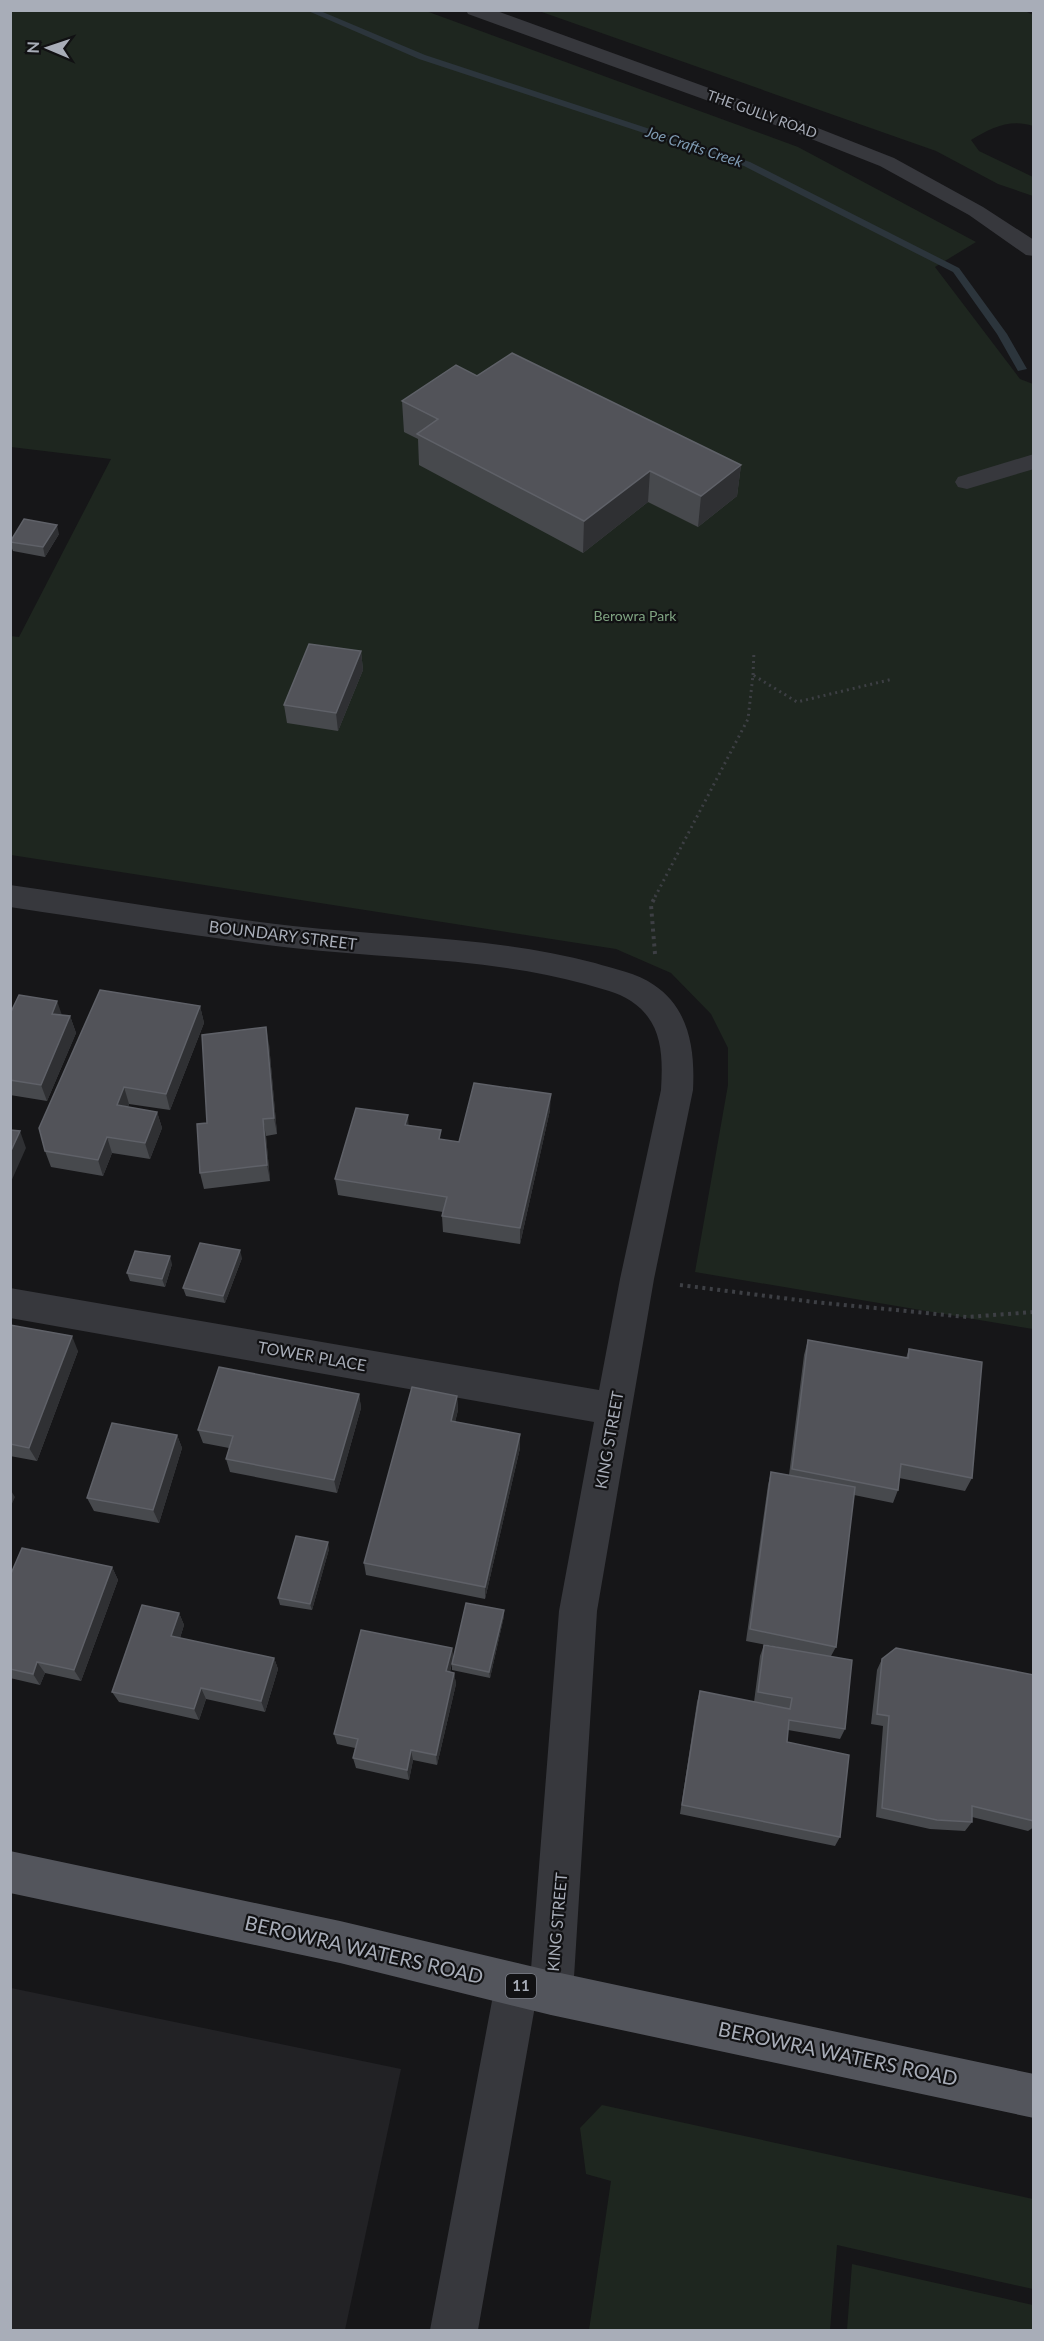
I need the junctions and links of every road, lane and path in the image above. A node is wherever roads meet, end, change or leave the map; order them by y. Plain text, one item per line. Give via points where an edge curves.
1 (475, 10) edge
2 (1034, 250) edge
3 (1034, 461) edge
4 (967, 482) dead end
5 (754, 651) dead end
6 (753, 675) junction
7 (893, 680) dead end
8 (10, 896) edge
9 (655, 959) dead end
10 (556, 965) joint
11 (637, 1279) junction
12 (10, 1302) edge
13 (1034, 1312) edge
14 (614, 1409) junction
15 (10, 1872) edge
16 (534, 1989) junction
17 (1034, 2096) edge
18 (454, 2331) edge

1 - 2 street, THE GULLY ROAD via 887,162 976,211
3 - 4 street
5 - 6 path
6 - 7 path via 797,702
6 - 9 path via 748,719 651,905
8 - 10 street, BOUNDARY STREET via 332,942 460,951
10 - 11 street, KING STREET via 628,985 645,994 663,1012 676,1036 677,1090
11 - 13 path via 967,1317
11 - 14 street, KING STREET
12 - 14 street, TOWER PLACE
14 - 16 street, KING STREET via 578,1611
15 - 16 main road, BEROWRA WATERS ROAD / 11 via 340,1942
16 - 17 main road, BEROWRA WATERS ROAD / 11
16 - 18 street, KING STREET

